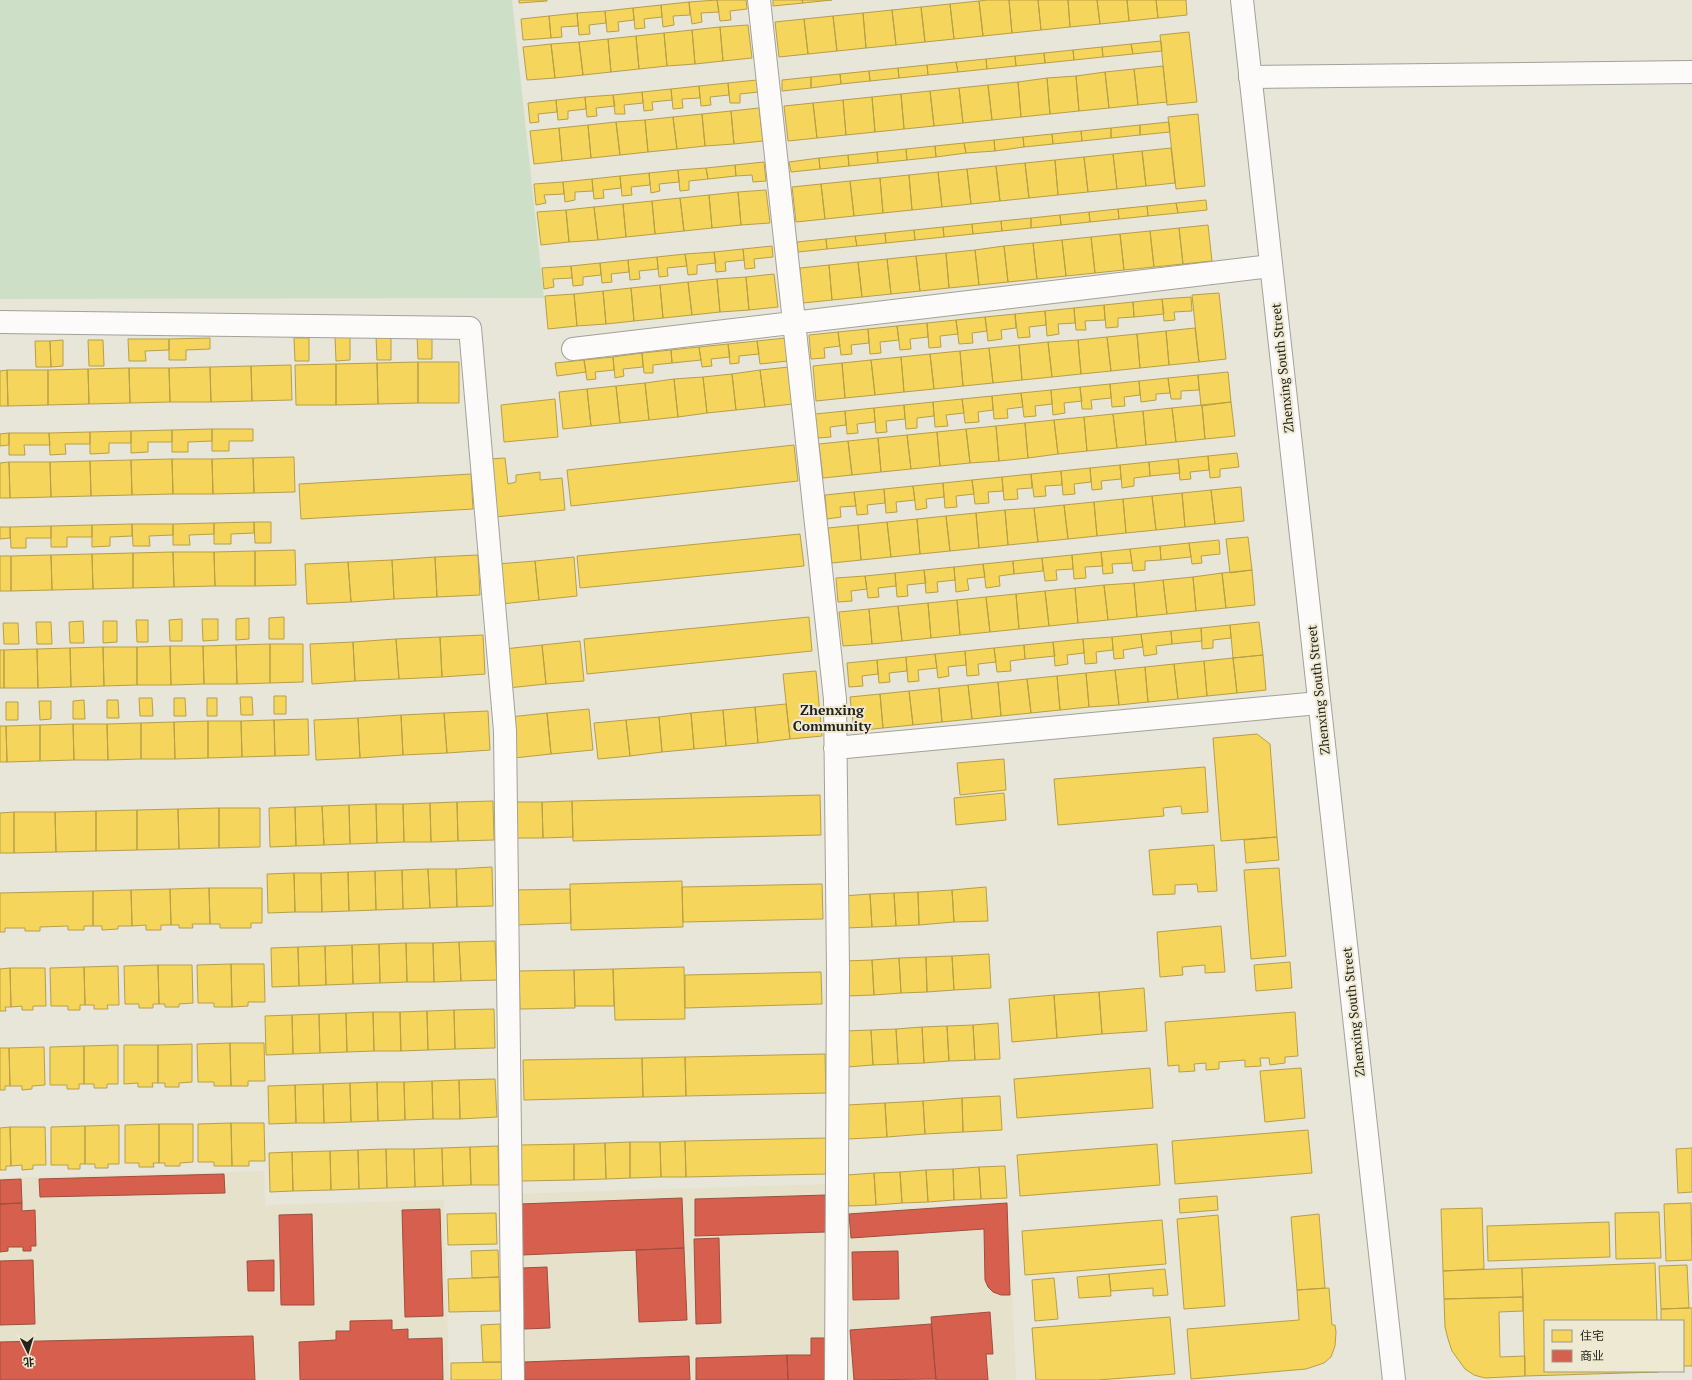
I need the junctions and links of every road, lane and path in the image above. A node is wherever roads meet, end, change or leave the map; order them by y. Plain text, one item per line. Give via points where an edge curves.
1 (759, 0) edge
2 (1242, 0) edge
3 (1692, 72) edge
4 (1250, 77) junction
5 (1271, 266) junction
6 (0, 322) edge
7 (794, 323) junction
8 (573, 349) dead end
9 (1319, 703) junction
10 (835, 748) junction
11 (513, 1380) edge
12 (836, 1380) edge
13 (1394, 1380) edge

1 - 7 street
2 - 4 street, Zhenxing South Street
3 - 4 street
4 - 5 street, Zhenxing South Street
5 - 7 street
5 - 9 street, Zhenxing South Street
6 - 11 street via 470,328 505,730
7 - 8 street
7 - 10 street via 835,699
9 - 10 street
9 - 13 street, Zhenxing South Street
10 - 12 street via 838,970

